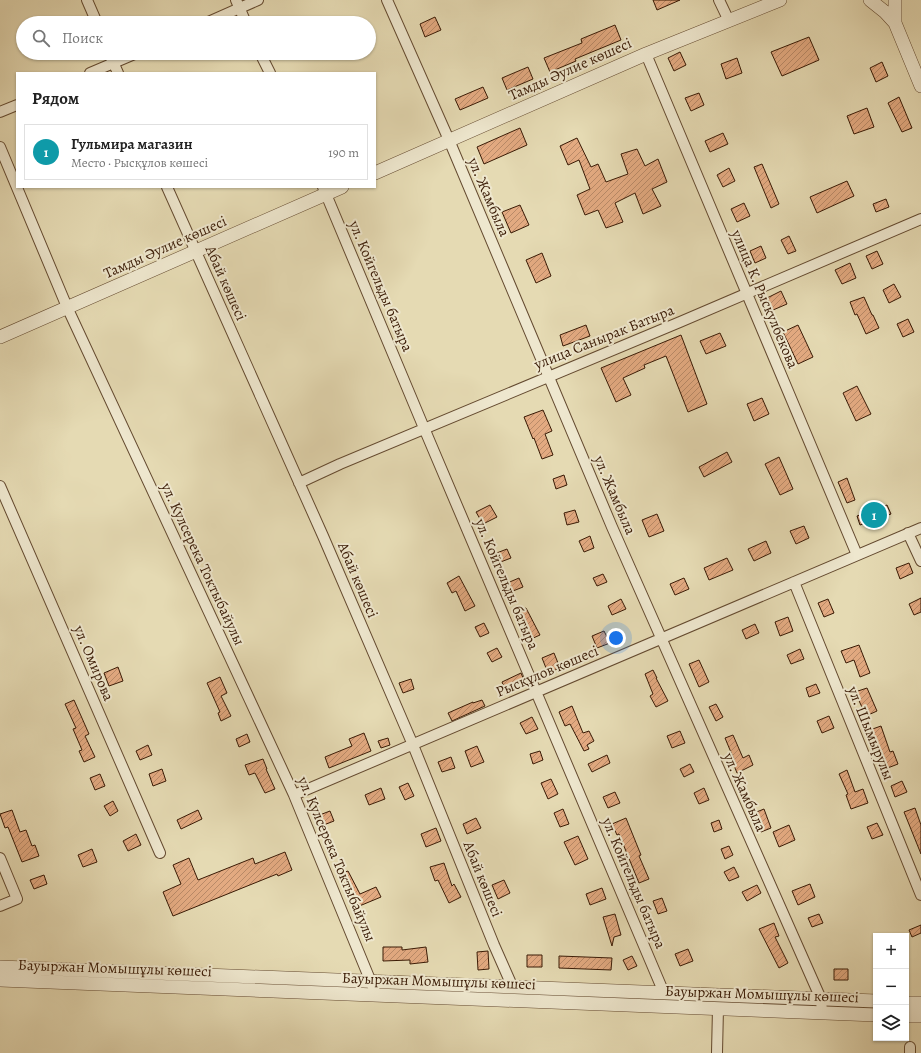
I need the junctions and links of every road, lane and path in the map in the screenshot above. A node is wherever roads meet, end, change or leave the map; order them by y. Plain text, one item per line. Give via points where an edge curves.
1 (87, 0) edge
2 (258, 0) edge
3 (387, 0) edge
4 (719, 0) edge
5 (780, 0) edge
6 (870, 0) edge
7 (895, 0) edge
8 (238, 4) edge
9 (94, 16) edge
10 (218, 16) edge
11 (243, 16) edge
12 (729, 21) junction
13 (895, 23) junction
14 (646, 54) junction
15 (112, 60) edge
16 (121, 60) edge
17 (264, 60) edge
18 (114, 63) junction
19 (92, 72) edge
20 (118, 72) edge
21 (270, 72) edge
22 (921, 86) edge
23 (16, 105) edge
24 (0, 112) edge
25 (449, 140) junction
26 (0, 147) edge
27 (376, 173) edge
28 (16, 185) edge
29 (17, 188) edge
30 (167, 188) edge
31 (336, 188) edge
32 (325, 190) edge
33 (921, 219) edge
34 (195, 251) junction
35 (746, 294) junction
36 (67, 307) junction
37 (0, 337) edge
38 (548, 376) junction
39 (424, 428) junction
40 (299, 483) junction
41 (0, 486) edge
42 (921, 528) edge
43 (908, 533) junction
44 (856, 555) junction
45 (921, 561) edge
46 (794, 582) junction
47 (660, 639) junction
48 (537, 692) junction
49 (413, 745) junction
50 (294, 795) junction
51 (160, 853) dead end
52 (0, 858) edge
53 (921, 896) edge
54 (0, 906) edge
55 (0, 967) edge
56 (0, 980) edge
57 (372, 982) junction
58 (513, 988) junction
59 (664, 993) junction
60 (376, 994) junction
61 (821, 999) junction
62 (873, 1001) edge
63 (909, 1003) edge
64 (921, 1003) edge
65 (718, 1008) junction
66 (822, 1013) junction
67 (873, 1015) edge
68 (909, 1016) edge
69 (921, 1016) edge
70 (717, 1053) edge

1 - 9 street
2 - 8 street
3 - 25 street, ул. Жамбыла
4 - 12 street
5 - 12 street, Тамды Әулие көшесі
6 - 13 street
7 - 13 street
8 - 10 street
8 - 11 street
12 - 14 street, Тамды Әулие көшесі
13 - 22 street
14 - 25 street, Тамды Әулие көшесі
14 - 35 street, улица К. Рыскулбекова
15 - 18 street
16 - 18 street
17 - 21 street
18 - 19 street
18 - 20 street
23 - 24 street
25 - 27 street, Тамды Әулие көшесі
25 - 38 street, ул. Жамбыла
26 - 28 street, ул. Кулсерека Токтыбайулы
29 - 36 street, ул. Кулсерека Токтыбайулы
30 - 34 street, Абай көшесі
31 - 32 street, Тамды Әулие көшесі
32 - 34 street, Тамды Әулие көшесі
32 - 39 street, ул. Койгельды батыра
33 - 35 street, улица Санырак Батыра
34 - 36 street, Тамды Әулие көшесі
34 - 40 street, Абай көшесі
35 - 38 street, улица Санырак Батыра
35 - 44 street, улица К. Рыскулбекова
36 - 37 street, Тамды Әулие көшесі
36 - 50 street, ул. Кулсерека Токтыбайулы
38 - 39 street, улица Санырак Батыра
38 - 47 street, ул. Жамбыла
39 - 40 street, улица Санырак Батыра
39 - 48 street, ул. Койгельды батыра
40 - 49 street, Абай көшесі
41 - 51 street, ул. Омирова
42 - 43 street, Рысқұлов көшесі
43 - 44 street, Рысқұлов көшесі
43 - 45 street
44 - 46 street, Рысқұлов көшесі
46 - 47 street, Рысқұлов көшесі
46 - 53 street, ул. Шымырулы
47 - 48 street, Рысқұлов көшесі
47 - 61 street, ул. Жамбыла
48 - 49 street, Рысқұлов көшесі
48 - 59 street, ул. Койгельды батыра
49 - 50 street, Рысқұлов көшесі
49 - 58 street, Абай көшесі
50 - 57 street, ул. Кулсерека Токтыбайулы
52 - 54 street via 17,900
55 - 57 street, Бауыржан Момышұлы көшесі
56 - 60 street, Бауыржан Момышұлы көшесі
57 - 58 street, Бауыржан Момышұлы көшесі
57 - 60 street, ул. Кулсерека Токтыбайулы
58 - 59 street, Бауыржан Момышұлы көшесі
59 - 61 street, Бауыржан Момышұлы көшесі
60 - 65 street, Бауыржан Момышұлы көшесі
61 - 62 street, Бауыржан Момышұлы көшесі
61 - 66 street
63 - 64 street
65 - 66 street, Бауыржан Момышұлы көшесі
65 - 70 street
66 - 67 street, Бауыржан Момышұлы көшесі
68 - 69 street

